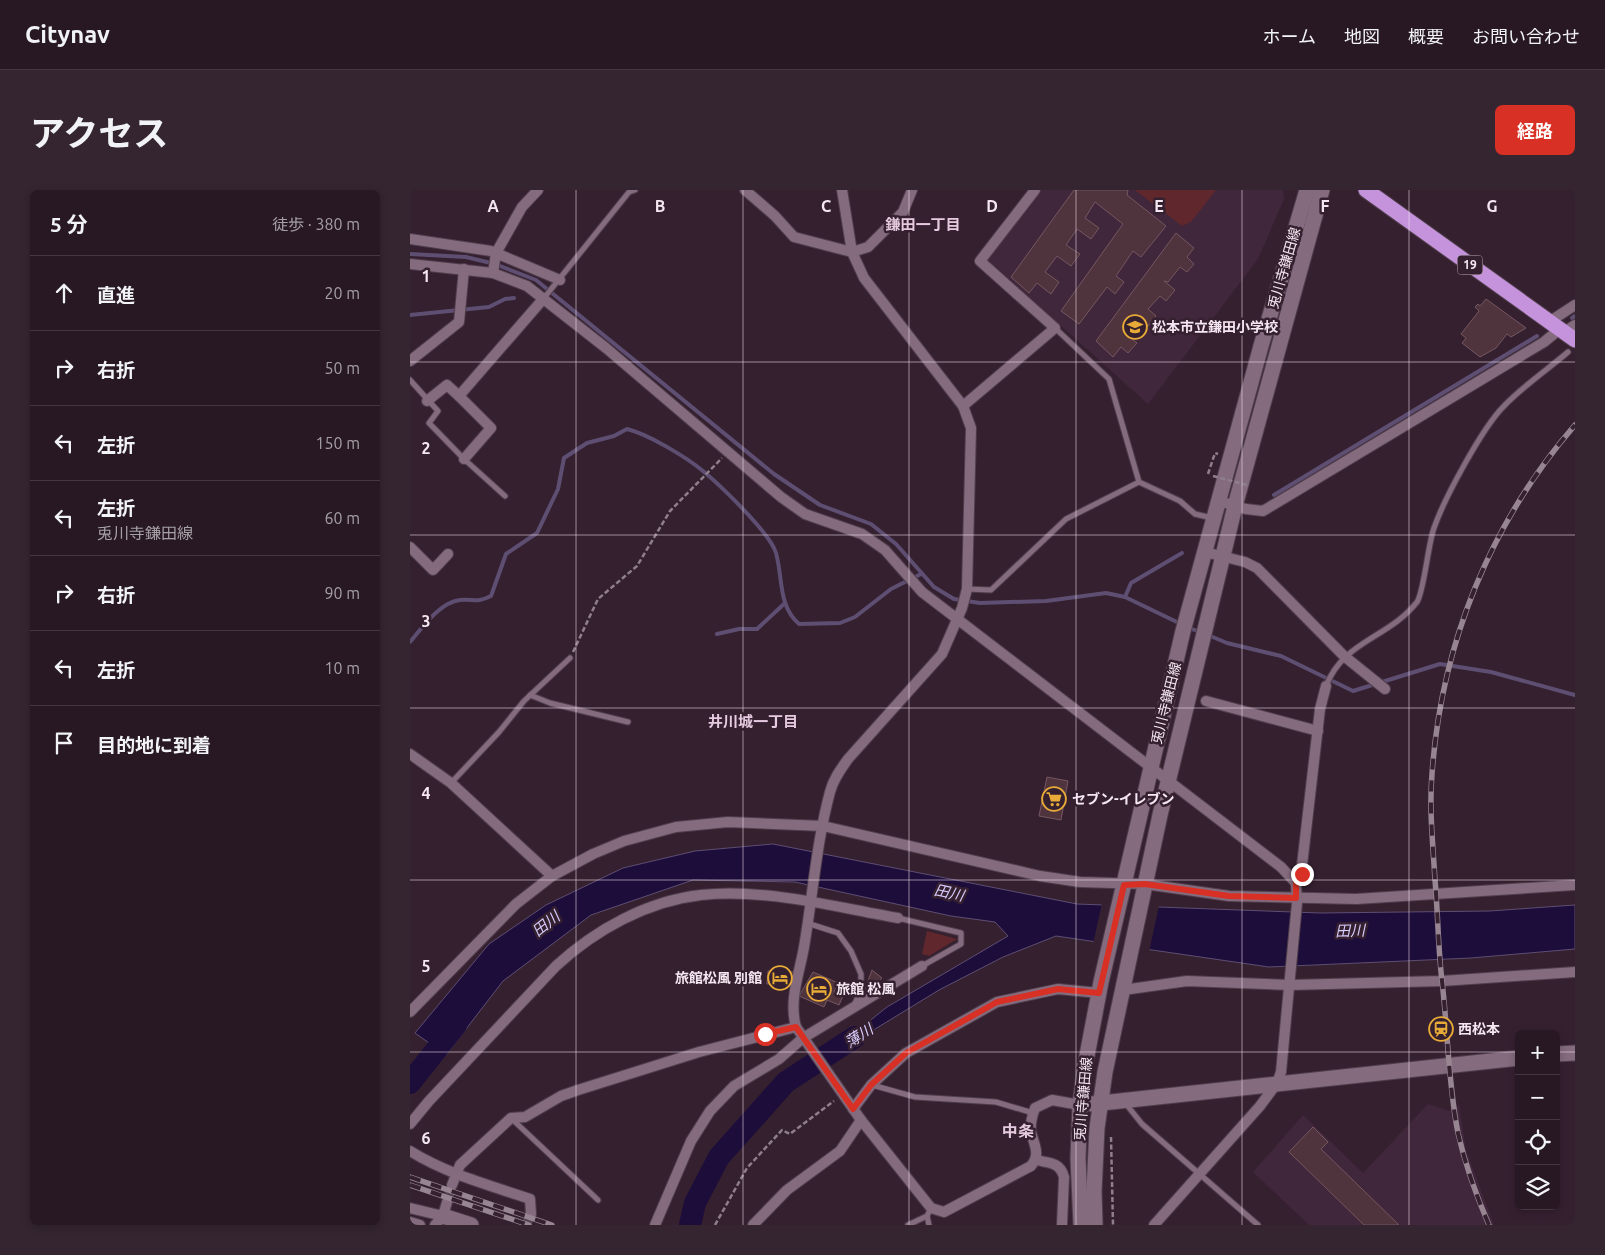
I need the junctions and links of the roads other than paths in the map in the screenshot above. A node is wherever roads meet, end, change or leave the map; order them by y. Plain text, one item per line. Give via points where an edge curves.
1 (538, 190) edge
2 (635, 190) edge
3 (745, 190) edge
4 (842, 190) edge
5 (912, 190) edge
6 (1035, 190) edge
7 (1307, 190) edge
8 (1322, 190) edge
9 (1366, 190) edge
10 (410, 239) edge
11 (852, 252) junction
12 (496, 253) junction
13 (410, 264) edge
14 (464, 269) junction
15 (493, 274) junction
16 (560, 280) junction
17 (544, 298) junction
18 (1575, 306) edge
19 (1055, 328) junction
20 (1565, 333) edge
21 (410, 361) edge
22 (410, 380) edge
23 (459, 396) junction
24 (427, 401) junction
25 (963, 406) junction
26 (464, 460) junction
27 (1138, 482) junction
28 (505, 496) dead end
29 (1219, 501) junction
30 (1235, 506) junction
31 (1214, 519) junction
32 (410, 547) edge
33 (1205, 552) junction
34 (448, 554) dead end
35 (1222, 557) junction
36 (966, 592) junction
37 (958, 619) junction
38 (1344, 656) junction
39 (570, 658) road end
40 (1326, 686) joint
41 (1385, 689) dead end
42 (530, 696) junction
43 (1206, 701) dead end
44 (628, 722) dead end
45 (1318, 731) junction
46 (410, 754) edge
47 (1150, 768) junction
48 (1167, 781) junction
49 (451, 783) junction
50 (822, 830) junction
51 (552, 876) junction
52 (1296, 883) junction
53 (1575, 885) edge
54 (1123, 888) junction
55 (1144, 888) junction
56 (812, 901) junction
57 (1297, 901) junction
58 (898, 918) joint
59 (807, 923) junction
60 (922, 966) joint
61 (1575, 972) edge
62 (1290, 982) junction
63 (1123, 986) junction
64 (1100, 988) junction
65 (851, 1011) junction
66 (410, 1012) edge
67 (796, 1027) junction
68 (805, 1041) junction
69 (1575, 1053) edge
70 (1560, 1054) edge
71 (1515, 1058) edge
72 (1277, 1083) junction
73 (871, 1085) junction
74 (1124, 1102) junction
75 (1100, 1103) junction
76 (1080, 1105) junction
77 (853, 1109) junction
78 (1033, 1113) junction
79 (511, 1118) junction
80 (861, 1120) junction
81 (410, 1124) edge
82 (410, 1151) edge
83 (1036, 1160) junction
84 (455, 1173) junction
85 (1199, 1174) junction
86 (452, 1185) tunnel mouth
87 (598, 1200) dead end
88 (410, 1208) edge
89 (929, 1212) junction
90 (441, 1214) edge
91 (531, 1214) dead end
92 (410, 1222) edge
93 (420, 1225) edge
94 (471, 1225) edge
95 (655, 1225) edge
96 (753, 1225) edge
97 (908, 1225) edge
98 (929, 1225) edge
99 (1062, 1225) edge
100 (1081, 1225) edge
101 (1095, 1225) edge
102 (1154, 1225) edge
103 (1258, 1225) edge

1 - 12 street via 522,207
2 - 16 lane via 629,192
3 - 11 street via 794,237
4 - 11 street
5 - 11 street via 903,212 868,247
6 - 19 street via 980,261
7 - 29 main road, 兎川寺鎌田線
8 - 30 main road, 兎川寺鎌田線
9 - 20 highway, 19
10 - 12 street
11 - 25 street via 864,278
12 - 15 street
12 - 16 street
13 - 14 street
14 - 15 street
14 - 21 street via 459,322
15 - 17 street via 527,286
16 - 17 lane
17 - 23 street
17 - 37 street via 729,450 781,497 805,514 862,534 885,550 917,586
18 - 20 street
19 - 25 street
19 - 27 lane via 1109,379
20 - 30 street via 1544,342 1264,511
20 - 38 lane via 1491,423 1457,481 1434,528 1418,601 1393,624
22 - 24 lane
23 - 24 street via 447,385
23 - 26 street via 492,428
24 - 26 lane via 438,410 428,423
25 - 36 street via 971,428
26 - 28 lane
27 - 31 lane via 1180,501 1195,514
27 - 36 lane via 1066,519 991,590
29 - 30 street
29 - 31 main road, 兎川寺鎌田線
30 - 35 main road, 兎川寺鎌田線
31 - 33 main road, 兎川寺鎌田線
32 - 34 street via 432,570
33 - 35 street
33 - 47 main road, 兎川寺鎌田線
35 - 38 street via 1257,568
35 - 48 main road, 兎川寺鎌田線
36 - 37 street
37 - 47 street
37 - 50 street via 942,654 836,775
38 - 40 lane via 1331,672
38 - 41 street
39 - 42 lane
40 - 45 street
42 - 44 lane
42 - 49 lane
43 - 45 street
45 - 52 street via 1302,874
46 - 49 street
47 - 48 street
47 - 54 main road, 兎川寺鎌田線
48 - 52 street via 1280,867
48 - 55 main road, 兎川寺鎌田線
49 - 51 street
50 - 51 street via 728,822 676,827 624,841
50 - 54 street via 1040,876
50 - 56 street
51 - 66 street via 516,904
52 - 57 street
53 - 57 street
54 - 55 street
54 - 64 main road, 兎川寺鎌田線
55 - 57 street
55 - 63 main road, 兎川寺鎌田線
56 - 58 street
56 - 59 street
56 - 81 street via 766,896 701,895 641,912 598,933 576,948 529,993
57 - 62 street
58 - 60 lane via 961,933 961,944
59 - 65 lane via 838,934 851,951 861,974 861,991
59 - 67 street via 793,1000 792,1014
60 - 65 street
61 - 62 street via 1442,981
62 - 63 street via 1187,981
62 - 72 street via 1281,1072
63 - 75 main road, 兎川寺鎌田線
64 - 73 street via 1058,989 997,1002 906,1053
64 - 76 main road, 兎川寺鎌田線
65 - 68 street
67 - 68 street
67 - 79 street via 699,1052 578,1090 525,1117
68 - 77 street
68 - 95 street via 734,1086 710,1111 690,1141
69 - 70 main road
71 - 72 main road
72 - 74 main road
72 - 85 street
73 - 77 street
73 - 78 lane via 915,1097 996,1102
74 - 75 main road
74 - 85 lane via 1142,1124
75 - 76 main road
75 - 101 main road, 兎川寺鎌田線
76 - 78 street via 1052,1100 1035,1108
76 - 100 main road, 兎川寺鎌田線
77 - 80 street
78 - 83 street via 1031,1131 1037,1151
79 - 84 street
79 - 87 lane
80 - 89 street
80 - 96 street via 840,1150 787,1190
82 - 84 street
83 - 89 street via 1031,1166 944,1212
83 - 99 street via 1058,1165 1062,1170
84 - 86 street
84 - 91 street via 530,1199
85 - 102 street
85 - 103 lane
88 - 90 street
89 - 97 lane
89 - 98 lane
90 - 94 main road
92 - 93 street

